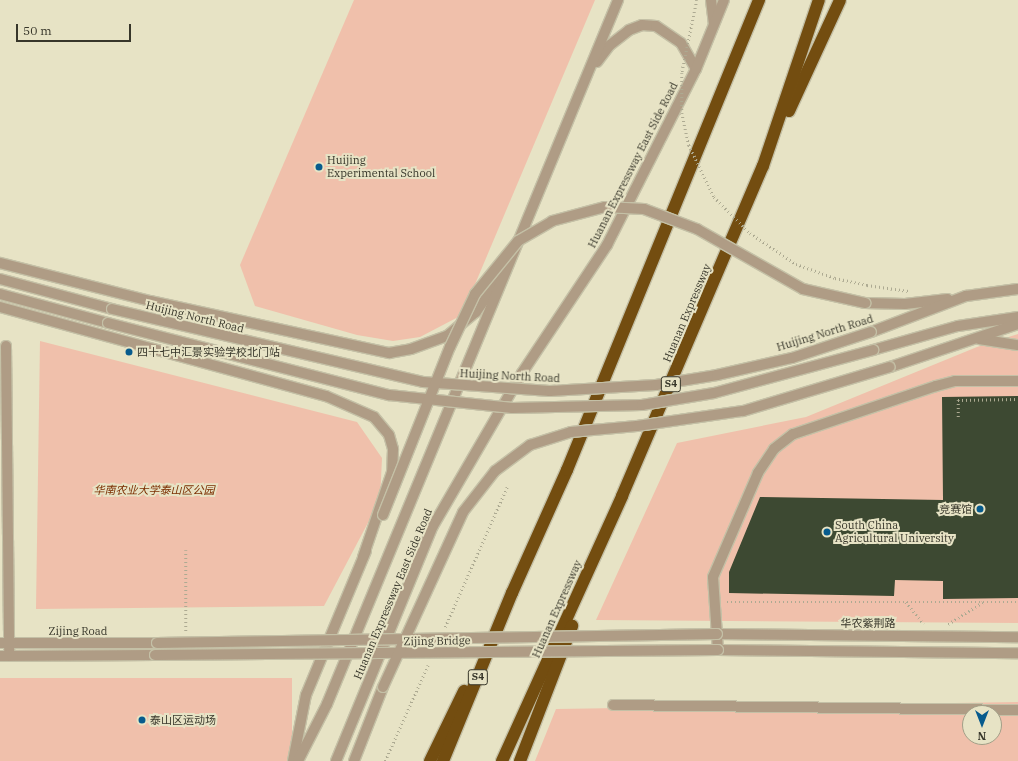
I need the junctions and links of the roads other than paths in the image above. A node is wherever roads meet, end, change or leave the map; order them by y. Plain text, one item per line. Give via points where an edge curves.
1 (618, 0) edge
2 (711, 0) edge
3 (724, 0) edge
4 (759, 0) edge
5 (819, 0) edge
6 (840, 0) edge
7 (714, 24) junction
8 (696, 69) junction
9 (590, 72) junction
10 (763, 166) junction
11 (513, 257) junction
12 (0, 263) edge
13 (0, 279) edge
14 (1018, 289) edge
15 (0, 294) edge
16 (966, 296) junction
17 (0, 307) edge
18 (1018, 317) edge
19 (1018, 324) edge
20 (977, 339) junction
21 (1018, 345) edge
22 (6, 346) dead end
23 (1018, 381) edge
24 (622, 496) junction
25 (363, 557) junction
26 (512, 593) junction
27 (717, 634) junction
28 (1018, 637) edge
29 (4, 643) edge
30 (157, 643) joint
31 (718, 650) junction
32 (1018, 653) edge
33 (4, 656) edge
34 (613, 705) dead end
35 (1018, 710) edge
36 (293, 761) edge
37 (298, 761) edge
38 (336, 761) edge
39 (354, 761) edge
40 (430, 761) edge
41 (443, 761) edge
42 (502, 761) edge
43 (520, 761) edge

1 - 9 street, Huanan Expressway East Side Road
2 - 7 street
3 - 7 street, Huanan Expressway East Side Road
4 - 26 highway, S4 via 567,470
5 - 10 highway, Huanan Expressway / S4
6 - 10 highway
7 - 8 street, Huanan Expressway East Side Road
8 - 9 street via 681,43 670,33 656,26 642,26 618,38
8 - 38 street, Huanan Expressway East Side Road via 607,245 522,372 433,526
9 - 11 street, Huanan Expressway East Side Road
10 - 24 highway, Huanan Expressway / S4
11 - 12 street via 476,312 459,326 430,343 389,353 150,301
11 - 37 street, Huanan Expressway East Side Road via 327,704
13 - 16 street, Huijing North Road, bridge via 112,309 423,382 550,391 656,385 717,375 792,358 871,332
14 - 16 street, Huijing North Road
15 - 18 street, bridge via 389,395 512,408 649,404 714,393 958,326
16 - 25 street, bridge via 905,304 843,300 803,289 697,229 644,209 605,207 552,221 518,241 475,294 450,347 383,515
17 - 25 street via 326,396 374,417 389,435 393,449 392,472
19 - 20 street
20 - 21 street
20 - 39 street, bridge via 743,411 637,426 571,432 530,445 495,471 463,512 383,687
22 - 29 street
23 - 27 street via 955,381 936,386 799,432 774,449 758,473 713,577
24 - 42 highway, Huanan Expressway / S4
24 - 43 highway
25 - 36 street via 306,695
26 - 40 highway
26 - 41 highway, S4
27 - 28 street, 华农紫荆路
27 - 30 street, Zijing Bridge, bridge
27 - 31 street
29 - 30 street, Zijing Road
29 - 33 street
31 - 32 street
31 - 33 street, Zijing Bridge, bridge
34 - 35 street

